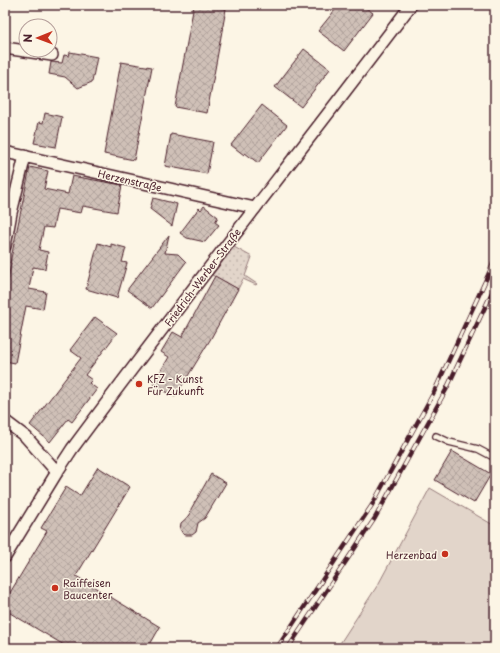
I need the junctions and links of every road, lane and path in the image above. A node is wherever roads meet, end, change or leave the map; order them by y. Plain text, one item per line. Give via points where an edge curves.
1 (412, 5) edge
2 (5, 48) edge
3 (18, 50) edge
4 (5, 152) edge
5 (25, 156) junction
6 (255, 208) junction
7 (5, 246) edge
8 (5, 421) edge
9 (436, 436) dead end
10 (495, 458) edge
11 (57, 472) junction
12 (5, 557) edge

1 - 6 street, Friedrich-Werber-Straße
2 - 3 street
4 - 5 street, Herzenstraße
5 - 6 street, Herzenstraße
5 - 7 street
6 - 11 street, Friedrich-Werber-Straße
8 - 11 street via 26,437
9 - 10 lane via 478,449
11 - 12 street, Friedrich-Werber-Straße

